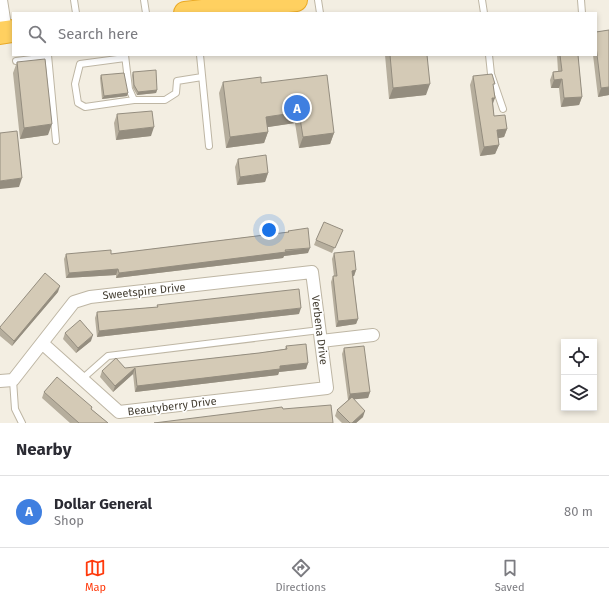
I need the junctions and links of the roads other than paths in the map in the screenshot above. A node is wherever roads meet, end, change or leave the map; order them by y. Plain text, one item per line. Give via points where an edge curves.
1 (1, 0) edge
2 (74, 0) edge
3 (144, 0) edge
4 (289, 0) edge
5 (318, 0) edge
6 (482, 0) edge
7 (581, 0) edge
8 (224, 4) edge
9 (76, 12) edge
10 (146, 12) edge
11 (196, 12) edge
12 (320, 12) edge
13 (484, 12) edge
14 (582, 12) edge
15 (6, 32) edge
16 (48, 56) edge
17 (200, 56) edge
18 (489, 56) edge
19 (125, 57) edge
20 (16, 61) edge
21 (202, 77) junction
22 (134, 100) junction
23 (503, 109) dead end
24 (56, 141) dead end
25 (209, 146) dead end
26 (312, 272) joint
27 (320, 335) junction
28 (373, 335) dead end
29 (42, 343) junction
30 (82, 379) junction
31 (13, 380) junction
32 (0, 381) edge
33 (327, 388) joint
34 (22, 423) edge

1 - 15 street
2 - 9 lane
3 - 10 lane
4 - 8 highway
5 - 12 lane
6 - 13 lane
7 - 14 lane
8 - 11 highway
16 - 20 lane
16 - 24 lane
17 - 21 lane
18 - 23 lane via 491,74
19 - 22 lane via 129,89
19 - 22 lane via 80,64 75,84 78,103 86,108
21 - 22 lane via 177,81 176,93 165,100
21 - 25 lane
26 - 27 street, Verbena Drive
26 - 29 street, Sweetspire Drive via 90,297 74,302
27 - 28 street
27 - 30 lane via 108,356
27 - 33 street, Verbena Drive
29 - 30 street, Beautyberry Drive
29 - 31 street, Sweetspire Drive
30 - 33 street, Beautyberry Drive via 119,412
31 - 32 street
31 - 34 lane via 16,409

